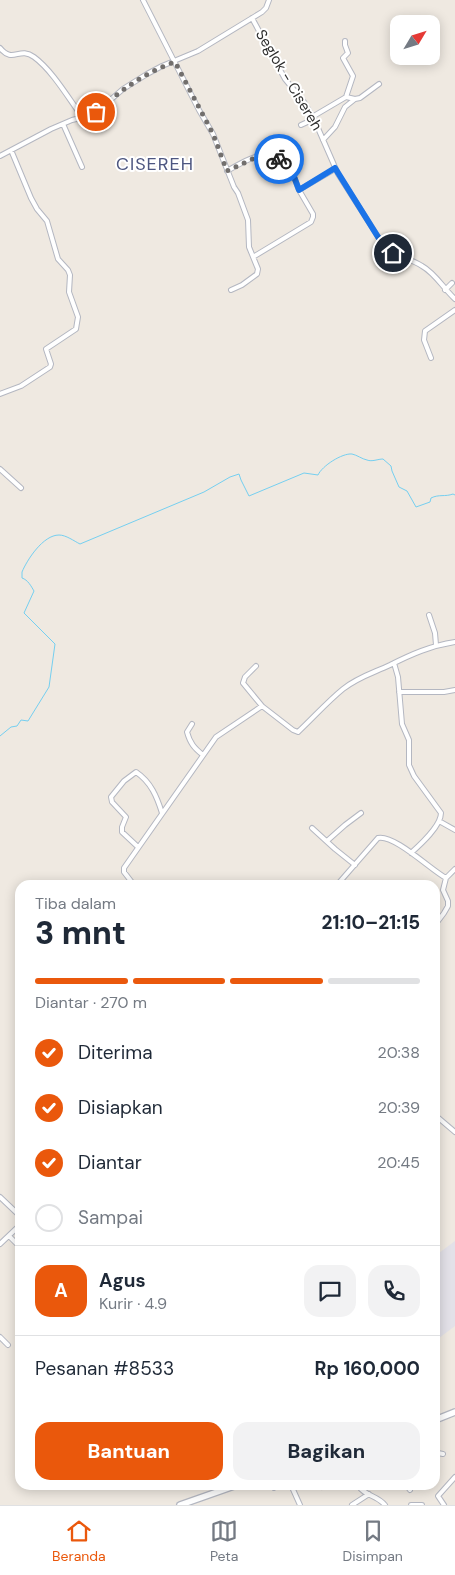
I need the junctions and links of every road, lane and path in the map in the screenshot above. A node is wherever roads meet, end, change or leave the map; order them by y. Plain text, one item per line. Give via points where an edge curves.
1 (144, 0) edge
2 (269, 0) edge
3 (252, 18) junction
4 (345, 41) dead end
5 (0, 48) edge
6 (175, 62) junction
7 (379, 84) dead end
8 (346, 96) junction
9 (355, 99) junction
10 (83, 118) junction
11 (313, 118) junction
12 (63, 124) junction
13 (301, 125) dead end
14 (323, 140) junction
15 (11, 150) junction
16 (0, 156) edge
17 (82, 167) dead end
18 (335, 168) junction
19 (227, 171) junction
20 (299, 190) junction
21 (253, 256) junction
22 (452, 283) dead end
23 (231, 290) dead end
24 (445, 290) junction
25 (455, 299) edge
26 (455, 310) edge
27 (431, 358) dead end
28 (0, 394) edge
29 (0, 469) edge
30 (20, 488) dead end
31 (429, 615) dead end
32 (455, 642) edge
33 (436, 645) junction
34 (394, 663) junction
35 (256, 666) dead end
36 (455, 690) edge
37 (399, 692) junction
38 (262, 706) junction
39 (192, 724) dead end
40 (203, 755) junction
41 (162, 813) junction
42 (361, 813) dead end
43 (439, 821) junction
44 (312, 828) dead end
45 (455, 830) edge
46 (327, 841) junction
47 (138, 847) junction
48 (412, 853) junction
49 (355, 865) junction
50 (455, 869) edge
51 (448, 876) junction
52 (455, 878) edge
53 (130, 880) edge
54 (342, 880) edge
55 (440, 918) edge
56 (440, 1118) edge
57 (455, 1132) edge
58 (0, 1197) edge
59 (15, 1211) edge
60 (15, 1230) edge
61 (9, 1236) junction
62 (15, 1242) edge
63 (0, 1244) edge
64 (0, 1337) edge
65 (8, 1345) dead end
66 (455, 1412) edge
67 (440, 1418) edge
68 (440, 1454) edge
69 (443, 1454) dead end
70 (455, 1477) edge
71 (223, 1490) edge
72 (293, 1490) edge
73 (362, 1490) edge
74 (369, 1494) junction
75 (185, 1504) edge
76 (300, 1505) edge
77 (352, 1505) edge
78 (385, 1505) edge
79 (411, 1505) edge
80 (422, 1505) edge
81 (444, 1505) edge

1 - 6 street
2 - 3 street via 266,8
3 - 6 street
3 - 11 street, Seglok - Cisereh via 286,79
4 - 8 street via 348,53 343,58 353,76
5 - 10 street via 9,56 23,53 36,58
6 - 10 street via 147,74 93,115
6 - 19 street via 213,134
7 - 9 street
8 - 9 street
8 - 11 street
9 - 14 street
10 - 12 street
11 - 13 street
11 - 14 street, Seglok - Cisereh
12 - 15 street
12 - 17 street
14 - 18 street, Seglok - Cisereh
15 - 16 street
15 - 28 street via 34,203 47,222 58,259 68,270 69,292 78,317 76,329 46,349 50,367 21,386
18 - 20 street
18 - 24 street, Seglok - Cisereh via 384,246 427,269
19 - 20 street via 254,157 272,154 293,174
19 - 21 street via 248,220
20 - 21 street via 312,214 310,222
21 - 23 street via 257,274
22 - 24 street
24 - 25 street, Seglok - Cisereh
26 - 27 street via 425,331 424,340
29 - 30 street
31 - 33 street
32 - 33 street
33 - 34 street
34 - 37 street
34 - 38 street via 349,685 298,732
35 - 38 street via 243,683
36 - 37 street
37 - 43 street via 402,724 409,740 409,764 441,812
38 - 40 street via 216,737
39 - 40 street via 187,732 190,742
40 - 41 street
41 - 47 street
41 - 47 street via 155,792 136,772 111,797 126,817 122,832
42 - 46 street
43 - 45 street
43 - 48 street
44 - 46 street
46 - 49 street
47 - 53 street via 123,870
48 - 49 street via 387,837 381,837
48 - 51 street
49 - 54 street
50 - 51 street
51 - 52 street
51 - 55 street via 443,890 448,906
56 - 57 street
58 - 59 street
60 - 61 street
61 - 62 street
61 - 63 street
64 - 65 street
66 - 67 street
68 - 69 street
70 - 81 street via 438,1496
71 - 75 street
72 - 76 street
73 - 74 street
74 - 77 street
74 - 78 street
79 - 80 street

